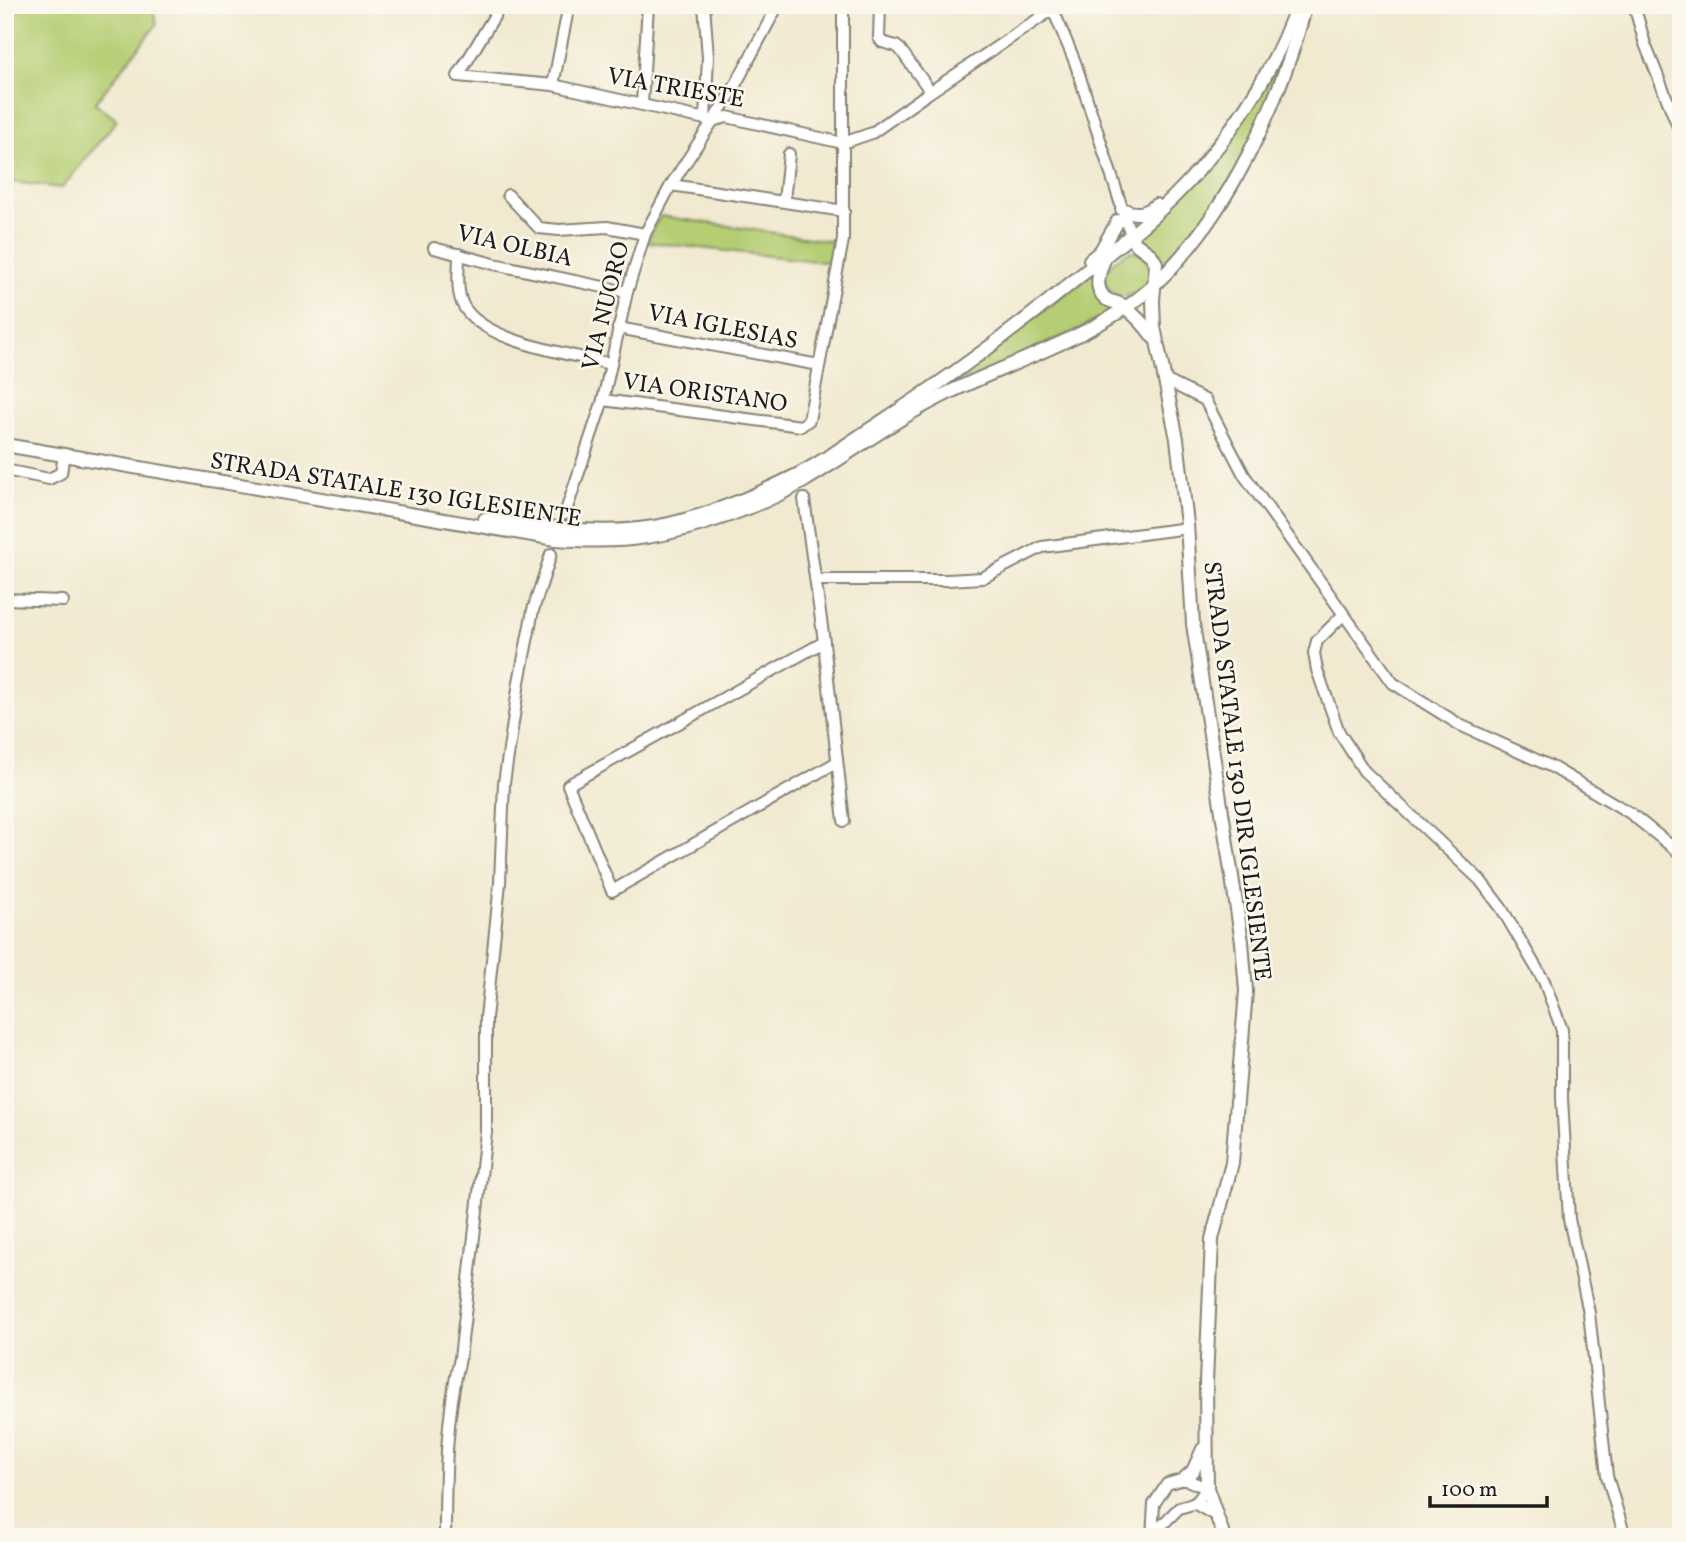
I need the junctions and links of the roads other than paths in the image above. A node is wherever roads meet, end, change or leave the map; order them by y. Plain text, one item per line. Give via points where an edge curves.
1 (502, 5) edge
2 (569, 5) edge
3 (649, 5) edge
4 (704, 5) edge
5 (778, 5) edge
6 (843, 5) edge
7 (880, 5) edge
8 (1297, 5) edge
9 (1306, 5) edge
10 (1634, 5) edge
11 (1052, 7) edge
12 (553, 85) junction
13 (927, 94) junction
14 (642, 104) junction
15 (709, 120) junction
16 (1681, 134) edge
17 (843, 143) junction
18 (789, 154) dead end
19 (671, 185) junction
20 (1177, 194) junction
21 (508, 195) dead end
22 (784, 201) junction
23 (844, 211) junction
24 (1120, 211) junction
25 (645, 234) junction
26 (1130, 236) junction
27 (434, 248) dead end
28 (459, 254) junction
29 (1105, 257) junction
30 (1156, 284) junction
31 (627, 292) junction
32 (1059, 293) junction
33 (1125, 309) junction
34 (618, 328) junction
35 (1157, 343) junction
36 (611, 364) junction
37 (819, 365) junction
38 (1167, 381) junction
39 (603, 400) junction
40 (5, 437) edge
41 (5, 445) edge
42 (64, 455) junction
43 (5, 470) edge
44 (804, 499) dead end
45 (565, 514) dead end
46 (1188, 528) junction
47 (551, 554) dead end
48 (816, 580) junction
49 (5, 599) edge
50 (63, 601) dead end
51 (1343, 615) junction
52 (824, 642) junction
53 (837, 762) junction
54 (844, 821) dead end
55 (1681, 855) edge
56 (1205, 1445) junction
57 (1184, 1479) junction
58 (1207, 1488) junction
59 (1196, 1503) junction
60 (1215, 1514) junction
61 (445, 1537) edge
62 (1154, 1537) edge
63 (1224, 1537) edge
64 (1625, 1537) edge

1 - 12 street, VIA TRIESTE via 458,76
2 - 12 street
3 - 14 street
4 - 15 street
5 - 15 street, VIA NUORO via 731,93
6 - 17 street
7 - 13 street via 881,42 900,50 928,88
8 - 20 main road, STRADA STATALE 130 IGLESIENTE via 1280,48 1249,102 1222,143
9 - 30 main road, STRADA STATALE 130 IGLESIENTE via 1281,83 1235,180
10 - 16 street
11 - 13 street
11 - 24 street via 1075,62
12 - 14 street, VIA TRIESTE
13 - 17 street via 873,133
14 - 15 street, VIA TRIESTE
15 - 17 street, VIA TRIESTE via 727,117
15 - 19 street, VIA NUORO
17 - 23 street
18 - 22 street
19 - 22 street
19 - 25 street, VIA NUORO
20 - 24 main road via 1168,194 1143,214
20 - 26 main road, STRADA STATALE 130 IGLESIENTE
21 - 25 street via 539,228 607,227
22 - 23 street
23 - 37 street via 843,240
24 - 26 street
24 - 29 street
24 - 32 main road via 1100,251 1069,277
25 - 31 street, VIA NUORO
26 - 29 main road, STRADA STATALE 130 IGLESIENTE
26 - 30 main road via 1154,259
27 - 28 street, VIA OLBIA
28 - 31 street, VIA OLBIA
28 - 36 street via 458,292 463,307 481,326 506,338
29 - 32 main road, STRADA STATALE 130 IGLESIENTE
29 - 33 main road via 1098,286 1106,298
30 - 33 main road, STRADA STATALE 130 IGLESIENTE
30 - 35 main road, STRADA STATALE 130 DIR IGLESIENTE
31 - 34 street, VIA NUORO
32 - 40 main road, STRADA STATALE 130 IGLESIENTE via 930,390 799,474 668,524 605,532 448,514
33 - 35 main road, STRADA STATALE 130 DIR IGLESIENTE via 1143,323
33 - 42 main road, STRADA STATALE 130 IGLESIENTE via 941,396 802,482 702,524 646,537 556,539
34 - 36 street, VIA NUORO
34 - 37 street, VIA IGLESIAS
35 - 38 main road, STRADA STATALE 130 DIR IGLESIENTE
36 - 39 street, VIA NUORO
37 - 39 street, VIA ORISTANO via 809,420 801,426
38 - 46 main road, STRADA STATALE 130 DIR IGLESIENTE
38 - 51 street via 1205,400 1244,475
39 - 45 street, VIA NUORO
41 - 42 main road, STRADA STATALE 130 IGLESIENTE
42 - 43 street via 61,473 49,479
44 - 48 street
46 - 48 street via 1042,547 982,578
46 - 56 main road, STRADA STATALE 130 DIR IGLESIENTE via 1193,624 1246,991 1232,1163 1212,1239
47 - 61 street via 533,610 504,783 500,883 486,1018 486,1132 454,1382
48 - 52 street
49 - 50 street
51 - 55 street via 1393,682 1461,725 1552,767 1630,813
51 - 64 street via 1317,641 1314,653 1339,733 1364,771 1474,875 1502,909 1544,981 1562,1030 1569,1219 1589,1313 1607,1476
52 - 53 street
52 - 53 street via 568,785 612,891
53 - 54 street
56 - 57 main road via 1194,1471
56 - 58 main road, STRADA STATALE 130 DIR IGLESIENTE
57 - 58 street
57 - 62 street via 1167,1484 1154,1504
58 - 59 street
58 - 60 main road, STRADA STATALE 130 DIR IGLESIENTE
59 - 60 main road
59 - 62 street via 1179,1508
60 - 63 main road, STRADA STATALE 130 DIR IGLESIENTE

